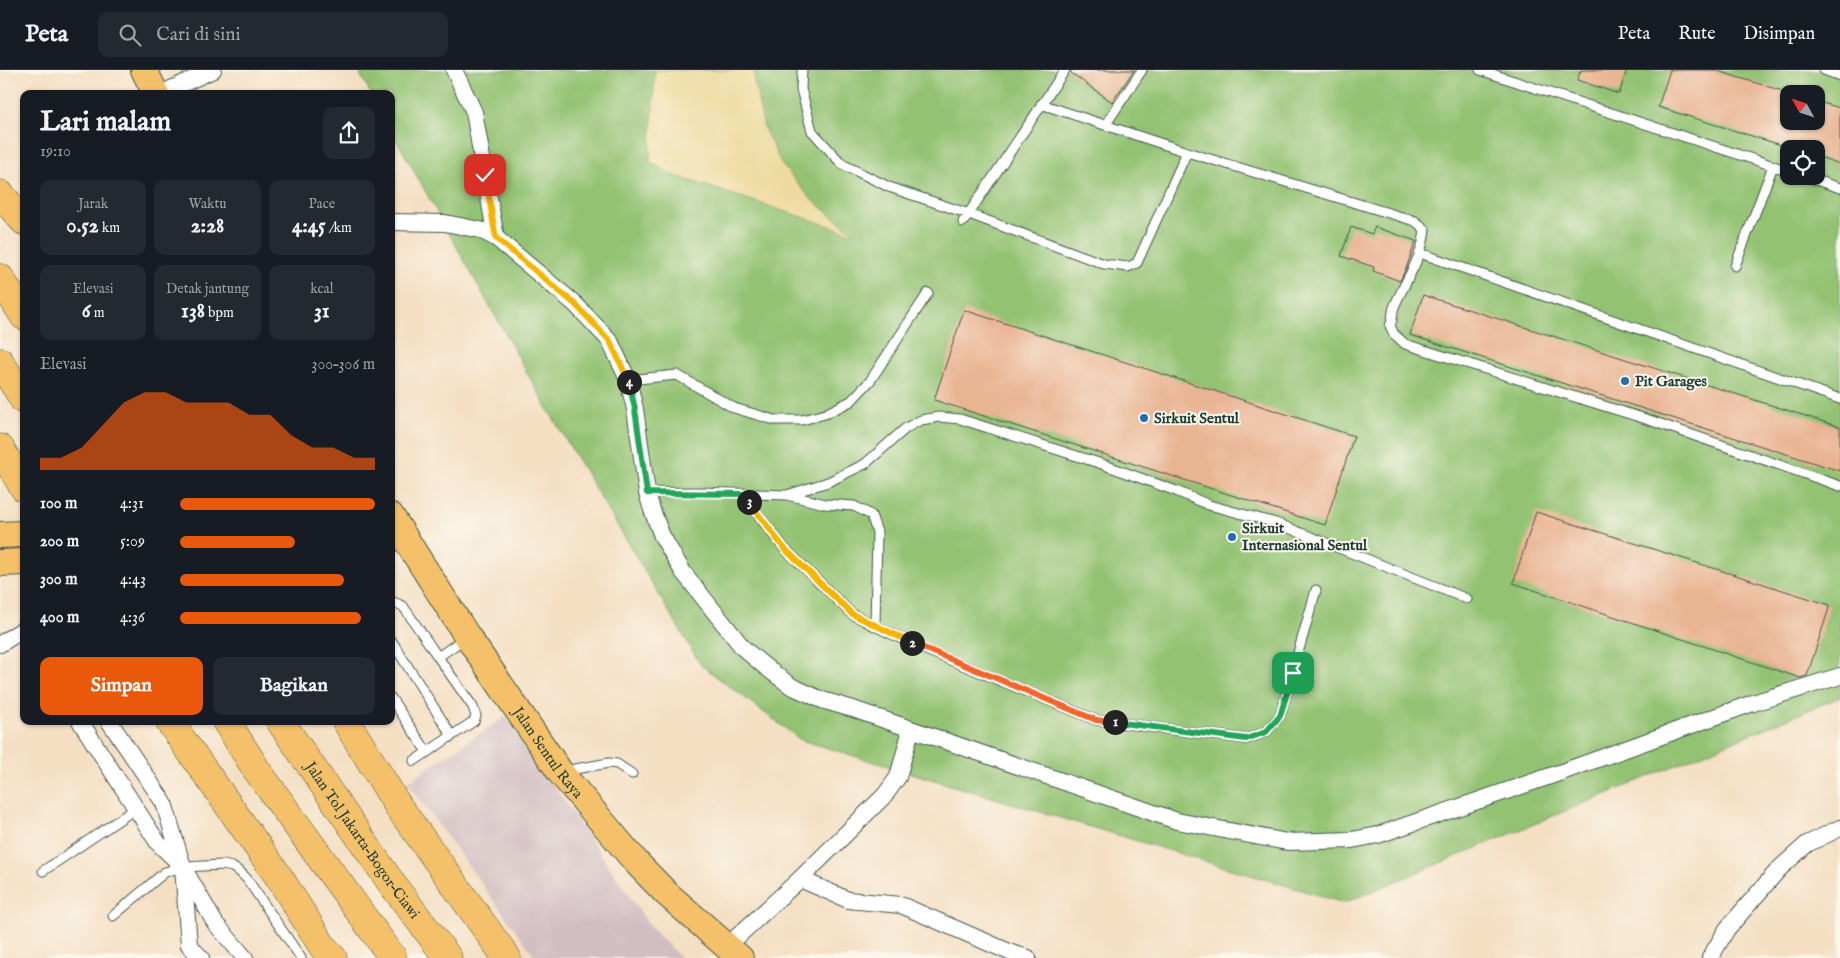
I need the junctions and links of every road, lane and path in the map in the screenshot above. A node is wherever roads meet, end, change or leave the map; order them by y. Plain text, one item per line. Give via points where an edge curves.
1 (144, 70) edge
2 (213, 70) edge
3 (454, 70) edge
4 (802, 70) edge
5 (1064, 70) edge
6 (1142, 70) edge
7 (1480, 70) edge
8 (1824, 70) edge
9 (1840, 76) edge
10 (154, 90) edge
11 (169, 90) edge
12 (1041, 104) junction
13 (1106, 124) junction
14 (1187, 152) junction
15 (1773, 166) junction
16 (1780, 168) edge
17 (1825, 183) edge
18 (1840, 188) edge
19 (0, 194) edge
20 (20, 217) edge
21 (966, 218) junction
22 (395, 222) edge
23 (496, 238) junction
24 (1420, 253) junction
25 (1735, 266) dead end
26 (0, 278) edge
27 (928, 293) dead end
28 (20, 310) edge
29 (0, 362) edge
30 (628, 380) junction
31 (20, 394) edge
32 (1840, 399) edge
33 (0, 448) edge
34 (20, 481) edge
35 (1840, 486) edge
36 (647, 493) junction
37 (742, 494) junction
38 (787, 495) junction
39 (395, 522) edge
40 (20, 534) edge
41 (0, 535) edge
42 (20, 562) edge
43 (0, 563) edge
44 (1316, 590) dead end
45 (1467, 599) dead end
46 (395, 603) edge
47 (875, 626) junction
48 (20, 634) edge
49 (467, 636) junction
50 (0, 644) edge
51 (395, 646) edge
52 (438, 657) junction
53 (1840, 676) edge
54 (395, 704) edge
55 (82, 725) edge
56 (112, 725) edge
57 (172, 725) edge
58 (229, 725) edge
59 (283, 725) edge
60 (348, 725) edge
61 (911, 730) junction
62 (452, 736) junction
63 (427, 752) junction
64 (414, 761) dead end
65 (560, 772) junction
66 (632, 774) dead end
67 (135, 809) junction
68 (1840, 828) edge
69 (183, 867) junction
70 (43, 871) dead end
71 (800, 879) junction
72 (113, 916) dead end
73 (733, 953) edge
74 (201, 958) edge
75 (244, 958) edge
76 (301, 958) edge
77 (333, 958) edge
78 (393, 958) edge
79 (448, 958) edge
80 (507, 958) edge
81 (1028, 958) edge
82 (1710, 958) edge

1 - 10 main road
2 - 11 street
3 - 23 street via 474,112
4 - 21 lane via 800,89 812,131 842,164
5 - 12 lane
6 - 13 lane
7 - 15 lane
8 - 9 lane
12 - 13 lane
12 - 21 lane
13 - 14 lane
14 - 21 lane via 1137,262 1128,267 1104,264
14 - 24 lane via 1415,221 1425,229
15 - 16 lane
15 - 25 lane
17 - 18 lane
19 - 20 highway
22 - 23 street via 446,222 480,230
23 - 30 street via 575,304 610,341
24 - 32 lane
24 - 35 lane via 1393,310 1390,326 1405,344 1649,420
26 - 28 highway
27 - 30 lane via 870,381 851,401 825,414 802,420 774,420 734,408 678,375
29 - 31 highway
30 - 36 street
33 - 34 highway
36 - 37 lane
36 - 61 street via 662,536 683,572 743,648 791,686
37 - 38 lane
37 - 47 lane via 784,548 852,614
38 - 45 lane via 828,482 864,464 906,428 921,420 938,417 960,420 1102,464 1209,505 1276,523
38 - 47 lane via 825,504 854,506 871,515 877,532
39 - 49 main road, Jalan Sentul Raya
40 - 41 main road
42 - 43 main road
44 - 47 lane via 1280,716 1266,732 1246,739 1096,720
46 - 52 lane via 403,606
48 - 50 street
49 - 52 lane
49 - 65 main road, Jalan Sentul Raya
51 - 62 lane
52 - 62 lane via 476,716 474,721
53 - 61 street via 1753,703 1396,829 1352,840 1287,842 1177,821
54 - 63 lane
55 - 67 street
56 - 69 street via 164,803
57 - 77 highway
58 - 78 highway via 262,777
59 - 79 highway, Jalan Tol Jakarta–Bogor–Ciawi via 392,884
60 - 80 highway via 398,806
61 - 71 street via 898,777 885,795
62 - 63 lane
63 - 64 lane
65 - 66 lane via 609,763 617,764
65 - 73 main road, Jalan Sentul Raya via 642,868
67 - 69 street via 158,843
67 - 70 lane
68 - 82 street via 1807,844 1779,869 1727,929
69 - 72 lane via 165,872
69 - 74 street via 189,945
69 - 75 street via 216,924
69 - 76 lane via 223,865 240,872
71 - 73 street
71 - 81 street via 848,900 901,905

